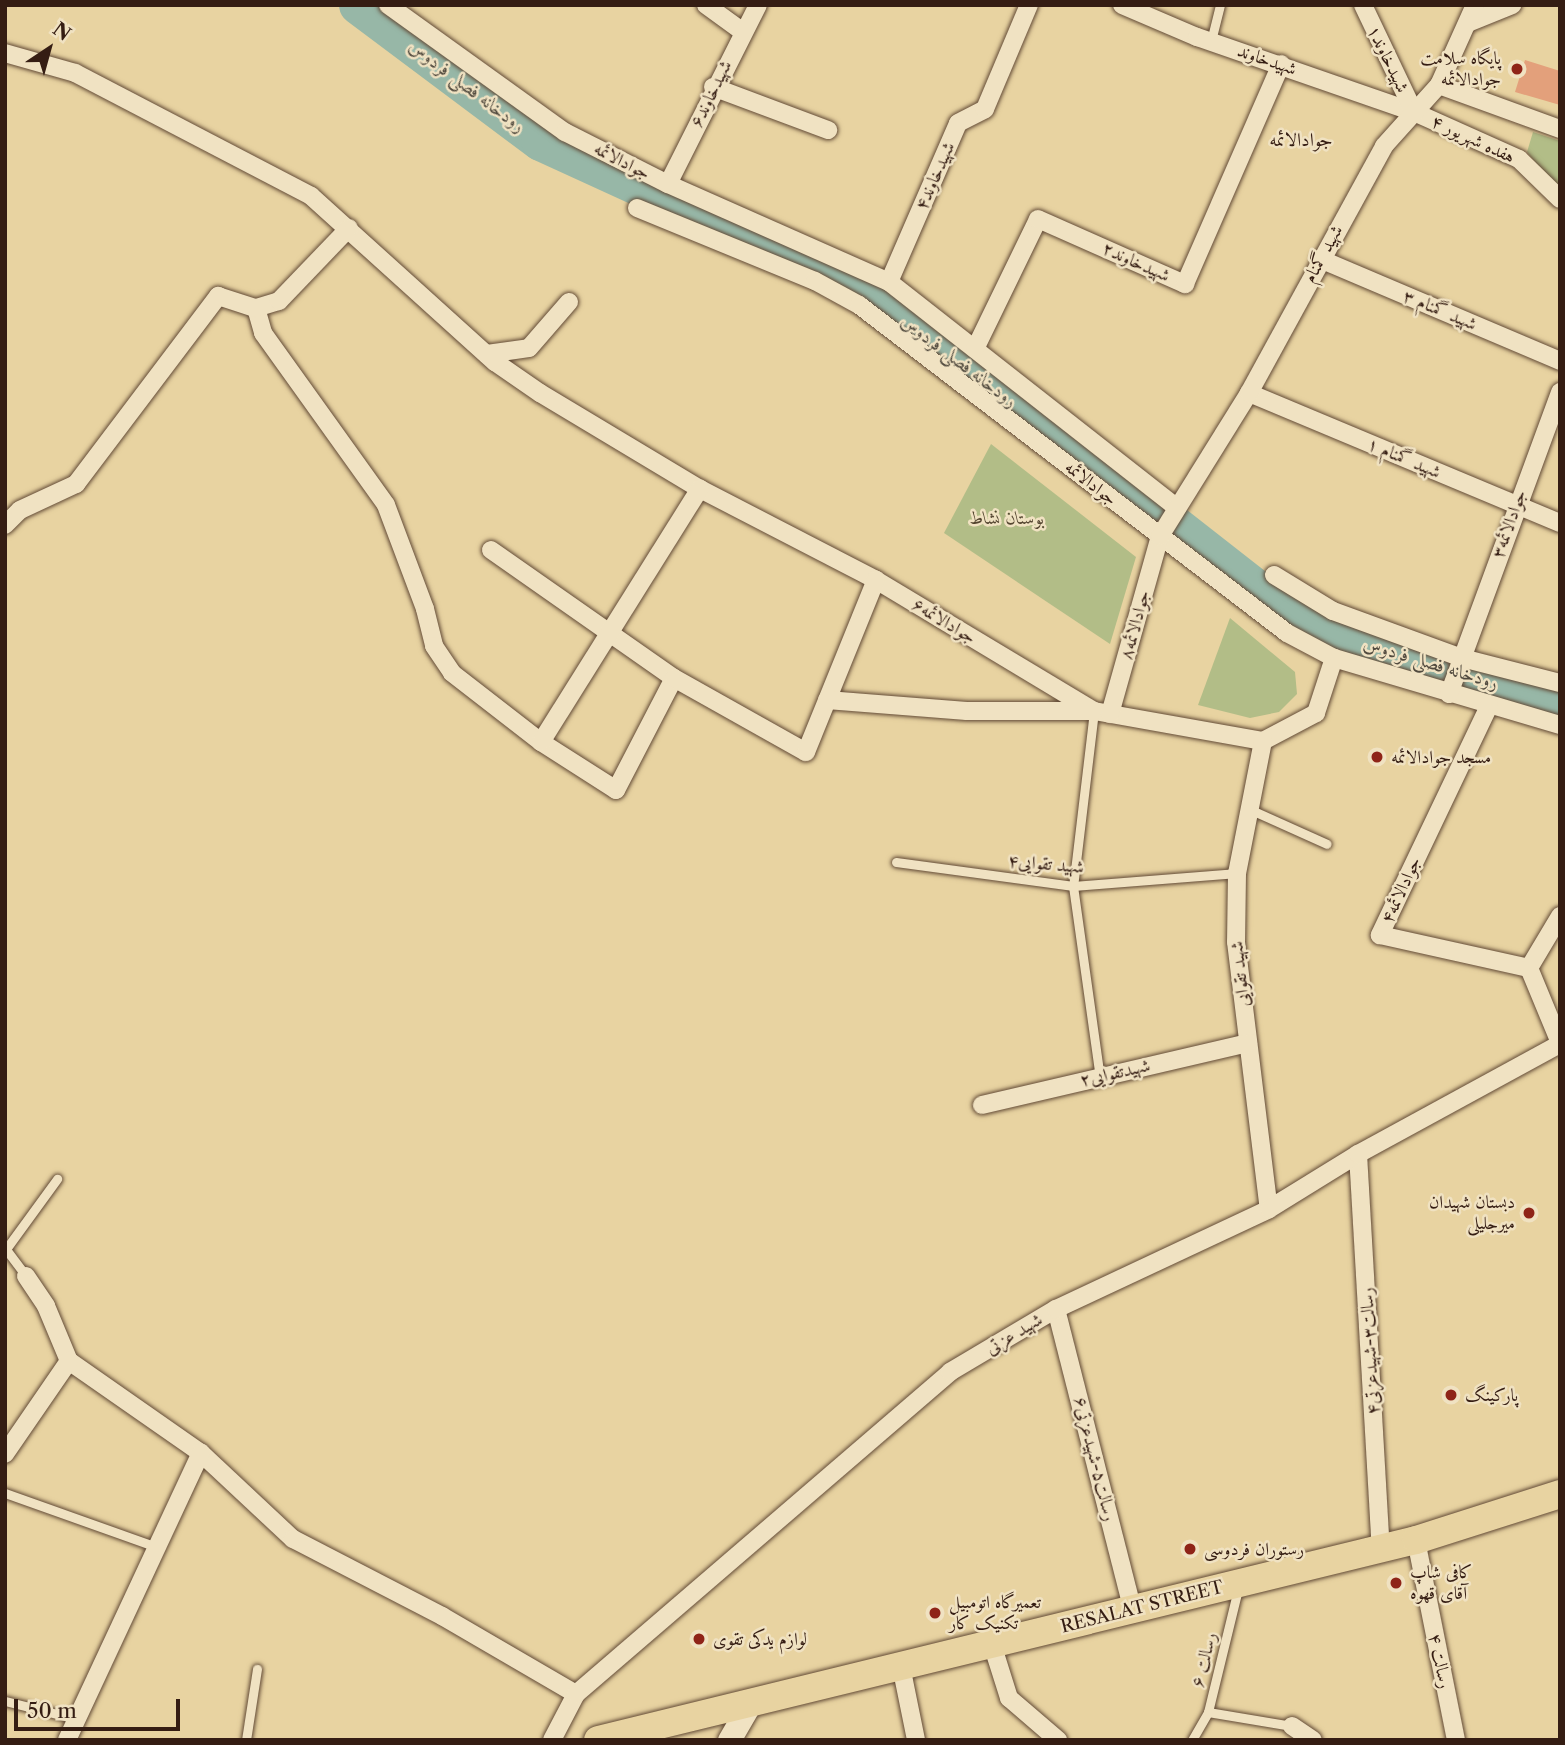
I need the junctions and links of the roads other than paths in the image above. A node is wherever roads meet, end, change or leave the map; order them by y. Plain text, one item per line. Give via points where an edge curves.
1 (388, 5) edge
2 (706, 5) edge
3 (758, 5) edge
4 (1029, 5) edge
5 (1220, 5) edge
6 (1363, 5) edge
7 (1475, 5) edge
8 (1512, 5) edge
9 (1124, 6) edge
10 (1468, 23) junction
11 (743, 32) junction
12 (1210, 41) junction
13 (5, 53) edge
14 (1281, 64) junction
15 (1439, 85) junction
16 (713, 87) junction
17 (1414, 112) junction
18 (1560, 129) edge
19 (828, 130) dead end
20 (668, 184) junction
21 (1560, 199) edge
22 (637, 208) dead end
23 (349, 228) junction
24 (1320, 259) junction
25 (888, 282) junction
26 (569, 302) dead end
27 (256, 307) junction
28 (975, 349) junction
29 (487, 354) junction
30 (1560, 361) edge
31 (1560, 392) edge
32 (1248, 393) junction
33 (700, 489) junction
34 (1516, 504) junction
35 (1177, 508) junction
36 (1560, 523) edge
37 (5, 525) edge
38 (1160, 536) junction
39 (491, 550) dead end
40 (1274, 575) dead end
41 (876, 580) junction
42 (612, 633) junction
43 (1334, 658) junction
44 (1462, 658) junction
45 (674, 678) junction
46 (1560, 683) edge
47 (1449, 694) junction
48 (827, 700) junction
49 (1489, 706) junction
50 (1102, 712) junction
51 (1560, 725) edge
52 (1263, 741) junction
53 (541, 742) junction
54 (1249, 809) junction
55 (1327, 844) dead end
56 (896, 862) dead end
57 (1237, 873) junction
58 (1073, 886) junction
59 (1560, 916) edge
60 (1530, 968) junction
61 (1248, 1043) junction
62 (1560, 1044) edge
63 (1100, 1077) junction
64 (982, 1105) dead end
65 (1358, 1154) junction
66 (57, 1178) dead end
67 (1269, 1209) junction
68 (6, 1249) edge
69 (26, 1276) joint
70 (1056, 1309) junction
71 (69, 1361) junction
72 (201, 1453) junction
73 (5, 1454) edge
74 (5, 1493) edge
75 (1560, 1494) edge
76 (1416, 1540) junction
77 (157, 1547) junction
78 (1381, 1549) junction
79 (1239, 1584) junction
80 (1133, 1609) junction
81 (992, 1644) junction
82 (901, 1666) junction
83 (257, 1669) dead end
84 (576, 1694) junction
85 (5, 1701) edge
86 (751, 1702) junction
87 (1208, 1712) junction
88 (74, 1718) junction
89 (1292, 1726) joint
90 (673, 1731) edge
91 (1056, 1739) edge
92 (66, 1740) edge
93 (246, 1740) edge
94 (552, 1740) edge
95 (598, 1740) edge
96 (729, 1740) edge
97 (916, 1740) edge
98 (1192, 1740) edge
99 (1313, 1740) edge
100 (1456, 1740) edge

1 - 20 street, جوادالائمه via 565,132
2 - 11 street
3 - 11 street, شهیدخاوند۶
4 - 25 street, شهیدخاوند۴ via 985,109 958,123
5 - 12 lane
6 - 17 street, شهیدخاوند۱
7 - 10 street, شهید گمنام
8 - 10 street
9 - 12 street, شهیدخاوند
10 - 15 street, شهید گمنام
11 - 16 street, شهیدخاوند۶
12 - 14 street, شهیدخاوند
13 - 23 street, جوادالائمه۶ via 75,73 191,132 311,196
14 - 17 street, شهیدخاوند
14 - 28 street, شهیدخاوند۲ via 1185,284 1038,219
15 - 17 street, شهید گمنام
15 - 18 street
16 - 19 street
16 - 20 street, شهیدخاوند۶
17 - 21 street, هفده شهریور ۴ via 1519,159
17 - 24 street, شهید گمنام via 1384,146
20 - 25 street, جوادالائمه
22 - 38 street, جوادالائمه via 815,281 859,305
23 - 27 street via 279,301
23 - 29 street, جوادالائمه۶
24 - 30 street, شهید گمنام ۳
24 - 32 street, شهید گمنام
25 - 28 street, جوادالائمه
26 - 29 street via 529,348
27 - 37 street via 218,296 76,484 20,510
27 - 53 street via 263,333 386,505 440,655 452,673
28 - 35 street, جوادالائمه
29 - 33 street, جوادالائمه۶ via 540,393
31 - 34 street, جوادالائمه۳
32 - 34 street, شهید گمنام ۱
32 - 35 street, شهید گمنام
33 - 41 street, جوادالائمه۶
33 - 42 street
34 - 36 street, شهید گمنام ۱
34 - 44 street, جوادالائمه۳
35 - 38 street, جوادالائمه۸
38 - 43 street, جوادالائمه via 1287,633
38 - 50 street, جوادالائمه۸
39 - 42 street
40 - 44 street via 1333,611
41 - 48 street
41 - 50 street, جوادالائمه۶
42 - 45 street
42 - 53 street
43 - 47 street, جوادالائمه
43 - 52 street via 1316,713
44 - 46 street
44 - 47 street, جوادالائمه۳
45 - 48 street via 806,752
45 - 53 street via 616,790
47 - 49 street, جوادالائمه
48 - 50 street via 967,711
49 - 51 street, جوادالائمه
49 - 60 street, جوادالائمه۴ via 1380,935
50 - 52 street, جوادالائمه۶
50 - 58 lane
52 - 54 street, شهید تقوایی
54 - 55 lane
54 - 57 street, شهید تقوایی
56 - 58 lane, شهید تقوایی۴
57 - 58 lane, شهید تقوایی۴
57 - 61 street, شهید تقوایی via 1236,942
58 - 63 lane
59 - 60 street
60 - 62 street
61 - 63 street, شهیدتقوایی۲
61 - 67 street, شهید تقوایی
62 - 65 street, شهید عزتی
63 - 64 street, شهیدتقوایی۲
65 - 67 street, شهید عزتی
65 - 78 street, رسالت۳-شهیدعزتی۴
66 - 68 lane
67 - 70 street, شهید عزتی
68 - 69 lane
69 - 71 street via 46,1306
70 - 80 street, رسالت۵-شهیدعزتی۶
70 - 84 street, شهید عزتی via 950,1372
71 - 72 street
71 - 73 street
72 - 77 street
72 - 84 street via 293,1539 442,1616
74 - 77 lane
75 - 76 main road, RESALAT STREET
76 - 78 main road, RESALAT STREET
76 - 100 street, رسالت ۴
77 - 88 street
78 - 79 main road, RESALAT STREET
79 - 80 main road, RESALAT STREET
79 - 87 lane, رسالت ۶
80 - 81 main road, RESALAT STREET
81 - 82 main road, RESALAT STREET
81 - 91 street via 1009,1698
82 - 86 main road, RESALAT STREET
82 - 97 street
83 - 93 lane
84 - 94 street, شهید عزتی
85 - 88 lane
86 - 90 main road, RESALAT STREET
86 - 96 street
87 - 89 lane
87 - 98 lane, رسالت ۶
88 - 92 street
89 - 99 street
90 - 95 main road, RESALAT STREET

